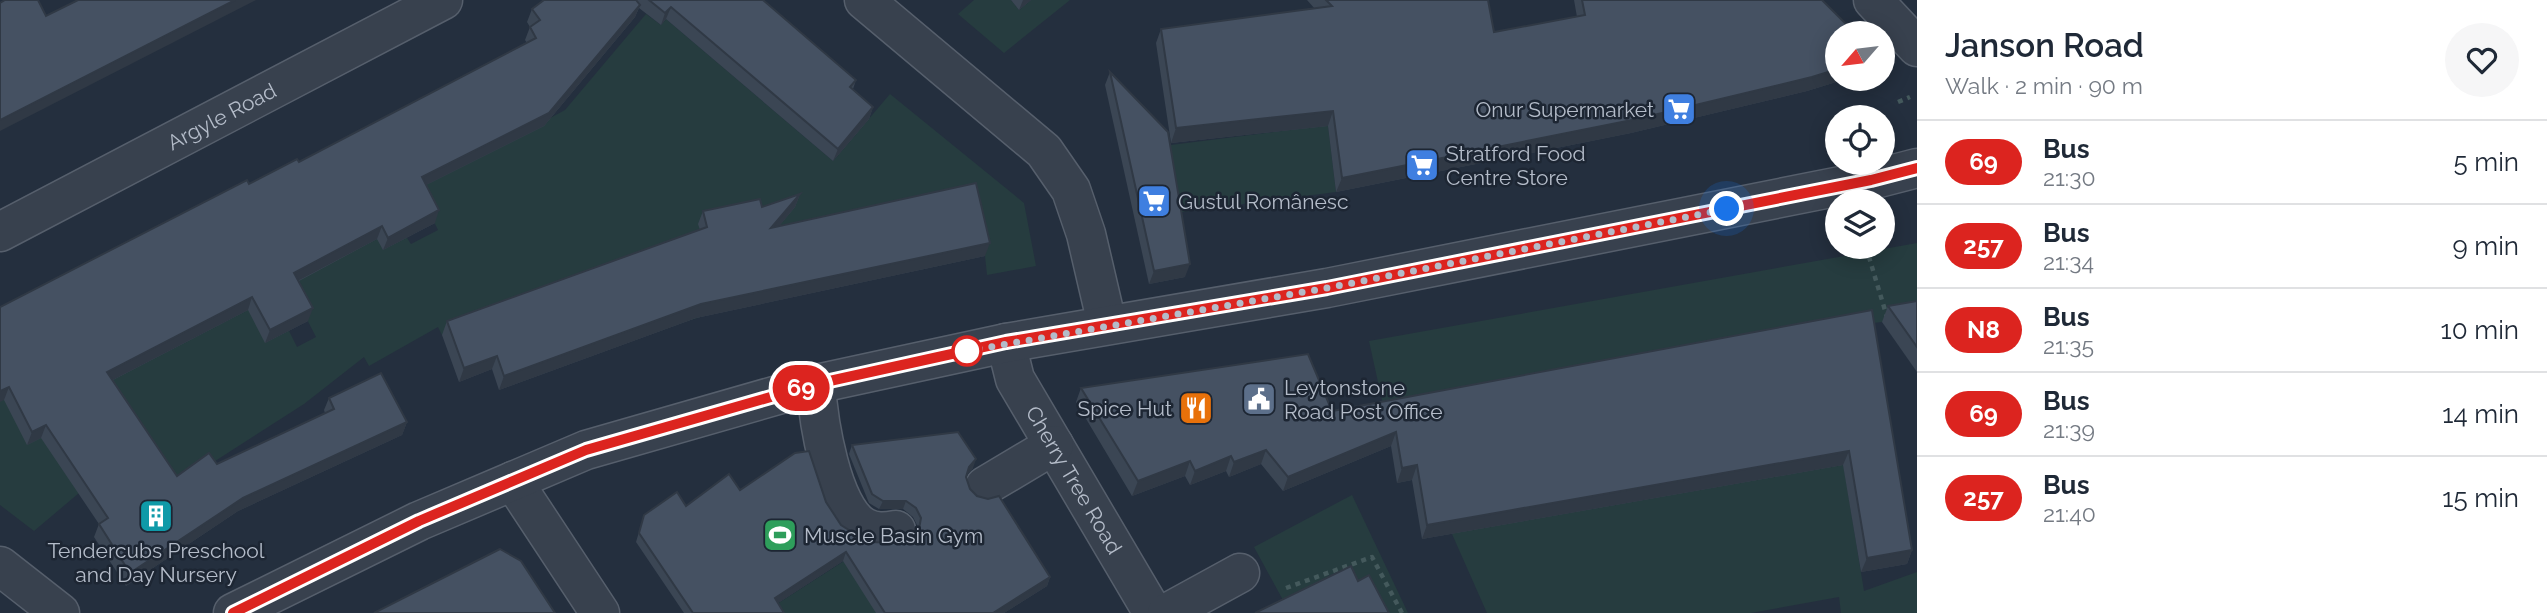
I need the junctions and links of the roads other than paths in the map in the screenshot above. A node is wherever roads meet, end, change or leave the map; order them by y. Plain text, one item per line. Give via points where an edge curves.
1 (443, 0) edge
2 (864, 0) edge
3 (1873, 0) edge
4 (1917, 47) edge
5 (1917, 168) edge
6 (0, 232) edge
7 (1107, 324) junction
8 (1006, 342) junction
9 (816, 384) junction
10 (1054, 445) junction
11 (513, 481) junction
12 (985, 486) dead end
13 (896, 530) dead end
14 (0, 566) edge
15 (1240, 573) dead end
16 (60, 613) edge
17 (234, 613) edge
18 (600, 613) edge
19 (1153, 613) edge
20 (1167, 613) edge

1 - 6 street, Argyle Road
2 - 7 street via 1044,151 1071,190
3 - 4 street
5 - 7 street via 1327,288
7 - 8 street
8 - 9 street
8 - 10 street, Cherry Tree Road via 1015,379
9 - 11 street via 586,450
9 - 13 street via 823,443 850,513 862,527 881,533
10 - 12 street
10 - 19 street, Cherry Tree Road
11 - 17 street via 419,521
11 - 18 street
14 - 16 street
15 - 20 street

